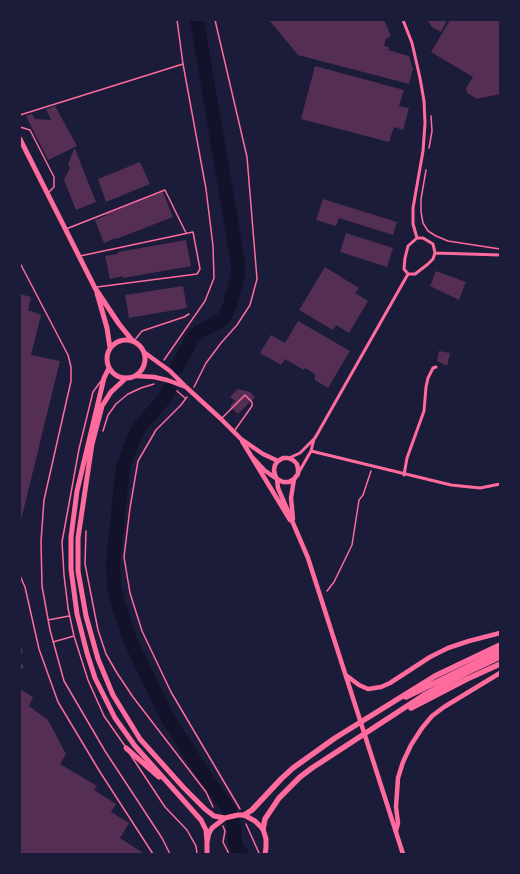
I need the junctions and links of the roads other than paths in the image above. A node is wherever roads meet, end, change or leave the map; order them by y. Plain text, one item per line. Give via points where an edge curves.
1 (403, 20) edge
2 (20, 127) edge
3 (20, 138) edge
4 (48, 193) junction
5 (66, 229) junction
6 (186, 233) junction
7 (418, 238) junction
8 (435, 253) junction
9 (500, 255) edge
10 (80, 256) junction
11 (20, 263) edge
12 (408, 274) junction
13 (95, 288) junction
14 (189, 314) dead end
15 (133, 340) junction
16 (110, 348) junction
17 (145, 353) junction
18 (436, 367) dead end
19 (109, 368) junction
20 (136, 376) junction
21 (104, 378) junction
22 (126, 378) junction
23 (186, 387) junction
24 (221, 419) junction
25 (234, 432) junction
26 (315, 438) junction
27 (241, 439) junction
28 (311, 451) junction
29 (252, 457) junction
30 (288, 458) junction
31 (278, 461) junction
32 (298, 474) junction
33 (404, 475) junction
34 (277, 479) junction
35 (294, 480) junction
36 (500, 484) edge
37 (294, 524) junction
38 (20, 576) edge
39 (69, 616) junction
40 (48, 620) junction
41 (500, 633) edge
42 (74, 636) junction
43 (53, 642) junction
44 (500, 645) edge
45 (500, 651) edge
46 (500, 657) edge
47 (500, 664) edge
48 (500, 674) edge
49 (346, 676) junction
50 (450, 678) junction
51 (381, 710) junction
52 (386, 721) junction
53 (126, 748) junction
54 (168, 783) junction
55 (244, 815) junction
56 (225, 818) junction
57 (263, 829) junction
58 (396, 830) junction
59 (207, 842) junction
60 (266, 851) edge
61 (153, 854) edge
62 (170, 854) edge
63 (197, 854) edge
64 (207, 854) edge
65 (403, 854) edge

1 - 7 street via 416,59 424,101 425,134 413,208 413,224
2 - 4 lane via 30,130 54,177 54,187
3 - 4 main road
4 - 5 main road
5 - 6 lane via 165,190
5 - 10 main road
6 - 10 lane
6 - 13 lane via 193,232 200,269 197,274
7 - 8 street via 433,244
7 - 12 street via 408,246 406,252 404,269
8 - 9 street
8 - 12 street via 428,264 415,274
10 - 13 main road
11 - 40 lane via 68,355 71,367 71,381 44,500 41,541 42,586
12 - 26 street
13 - 15 main road
13 - 16 main road
14 - 15 lane via 142,331
15 - 16 main road via 119,340
15 - 17 main road
16 - 19 main road via 107,355
17 - 20 main road via 144,366
17 - 23 main road via 170,371
18 - 33 street via 428,378 424,411 407,458
19 - 21 main road
19 - 22 main road via 119,377
20 - 22 main road
20 - 23 main road via 154,377
21 - 39 lane via 93,392 79,449 62,542
21 - 54 main road via 77,491 71,537 71,569 77,614 95,678 115,718
22 - 56 main road via 111,392 102,406 92,444 78,538 78,571 86,616 98,659 114,695 140,739 205,809
23 - 24 main road
24 - 25 main road
24 - 25 lane via 245,395 252,402 252,406
25 - 27 main road
26 - 28 street
26 - 30 street via 300,453
27 - 29 main road
27 - 31 main road
28 - 32 street
28 - 33 street
29 - 34 main road
29 - 37 main road
30 - 31 main road
30 - 32 main road via 297,464
31 - 34 main road via 274,470
32 - 35 main road
33 - 36 street via 468,487 480,488
34 - 35 main road via 282,482
34 - 37 main road via 278,488
35 - 37 main road via 291,498
37 - 49 main road via 308,558
38 - 61 lane via 25,587 39,649 58,702
39 - 40 lane
39 - 42 lane
40 - 43 lane
41 - 49 main road via 448,648 390,683 377,688 368,689
42 - 43 lane
42 - 53 lane via 88,680 104,716
43 - 62 lane via 64,681
44 - 51 highway via 435,676
45 - 50 highway
46 - 50 highway
47 - 52 highway
48 - 58 main road via 444,707 422,728 411,745 398,778
49 - 58 main road
50 - 51 highway
50 - 52 highway
51 - 55 highway via 335,738 294,768
52 - 57 highway via 300,777 269,811
53 - 54 main road
53 - 63 lane via 165,807 187,830 196,846
54 - 59 main road via 201,820 206,830
55 - 56 main road
55 - 57 main road
56 - 59 main road via 212,828
57 - 60 main road
58 - 65 main road
59 - 64 main road

